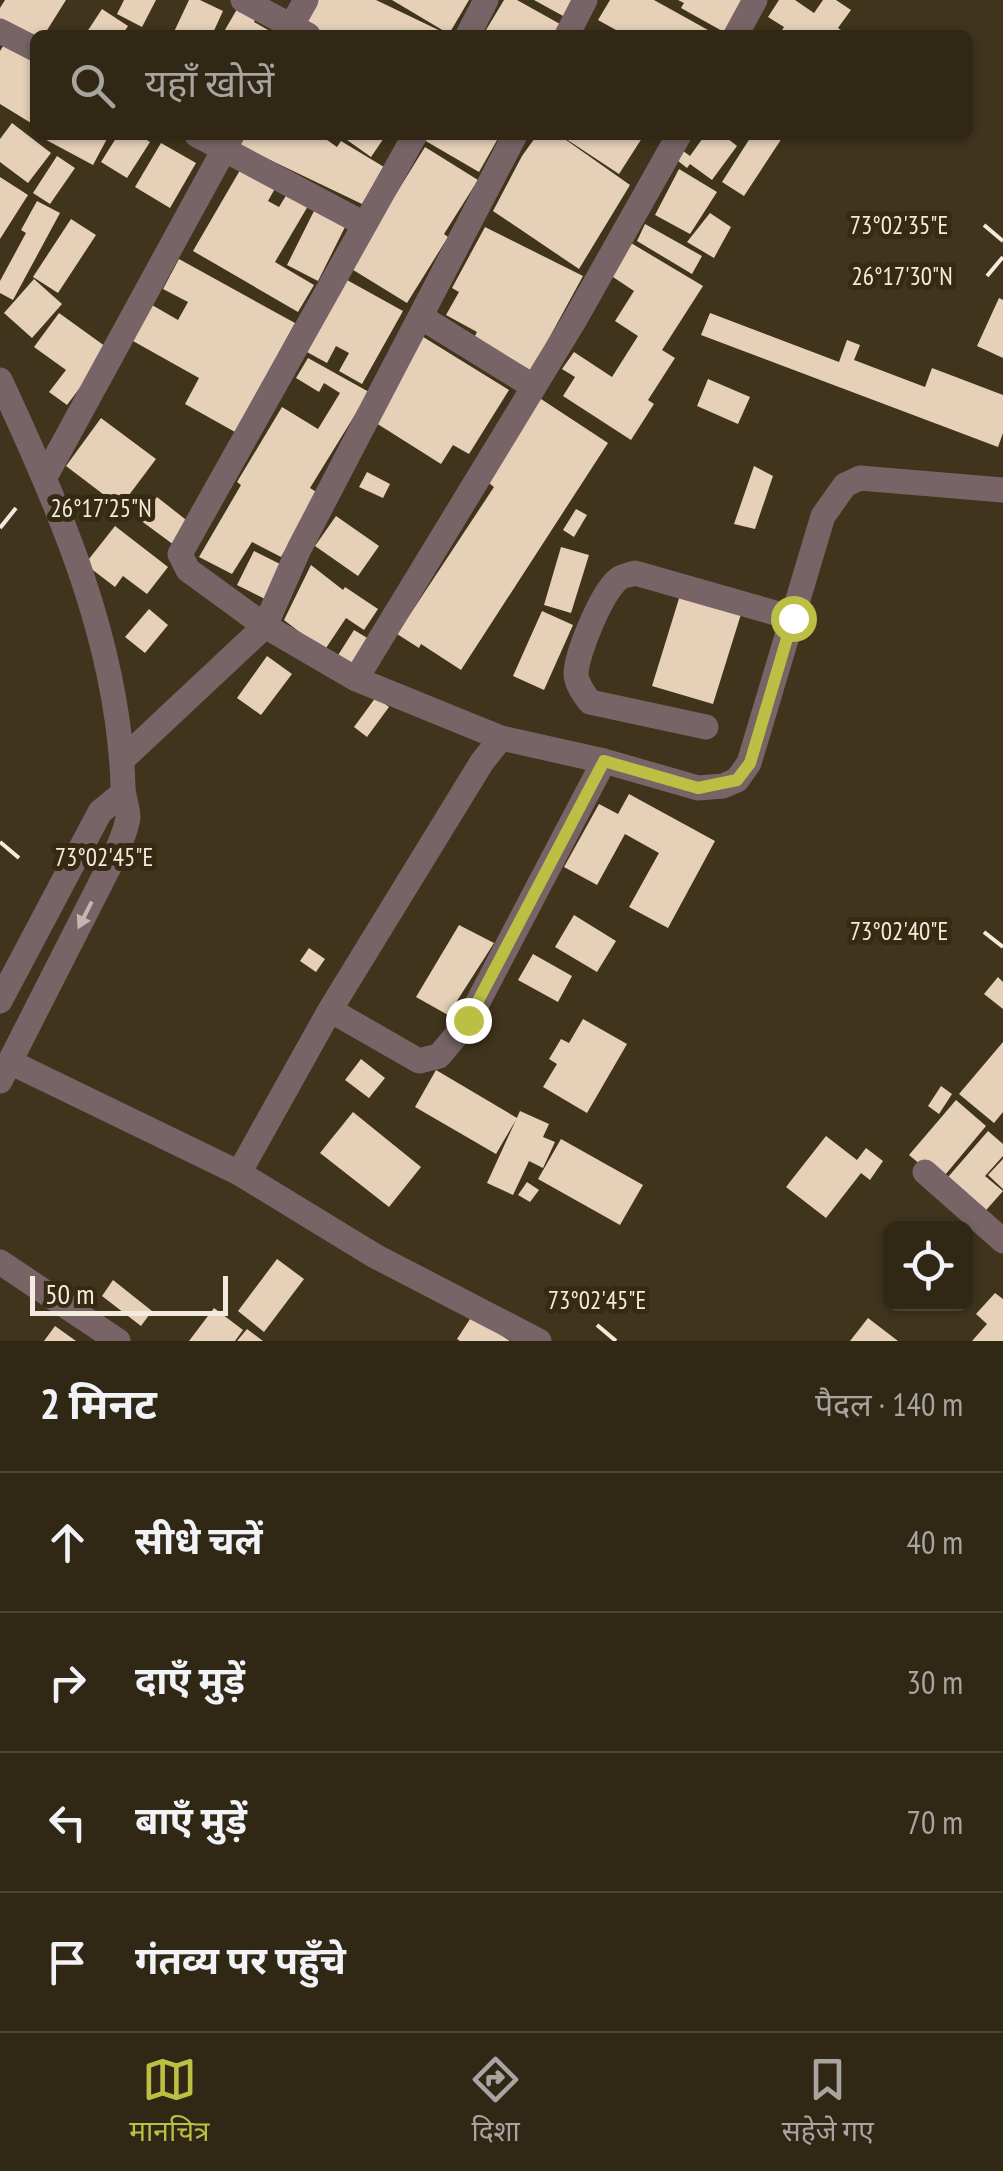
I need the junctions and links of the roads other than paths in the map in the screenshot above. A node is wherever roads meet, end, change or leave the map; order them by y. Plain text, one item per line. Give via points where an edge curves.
1 (243, 0) edge
2 (306, 0) edge
3 (486, 0) edge
4 (586, 0) edge
5 (755, 0) edge
6 (292, 30) edge
7 (296, 30) edge
8 (471, 30) edge
9 (570, 30) edge
10 (739, 30) edge
11 (0, 31) edge
12 (30, 46) edge
13 (412, 140) edge
14 (513, 140) edge
15 (676, 140) edge
16 (228, 142) edge
17 (364, 224) junction
18 (421, 317) junction
19 (0, 380) edge
20 (534, 386) junction
21 (45, 476) junction
22 (1003, 490) edge
23 (793, 618) junction
24 (265, 626) junction
25 (356, 680) junction
26 (706, 727) dead end
27 (501, 738) junction
28 (123, 758) junction
29 (604, 761) junction
30 (123, 793) junction
31 (0, 1001) edge
32 (330, 1010) junction
33 (5, 1071) edge
34 (925, 1172) dead end
35 (240, 1173) junction
36 (1002, 1237) edge
37 (0, 1262) edge
38 (118, 1341) edge
39 (540, 1341) edge

1 - 6 street
2 - 7 street
3 - 8 street
4 - 9 street
5 - 10 street
11 - 12 street
13 - 17 street
14 - 18 street
15 - 20 street
16 - 17 street
16 - 21 street
17 - 24 street via 180,554 188,570
18 - 20 street
18 - 24 street
19 - 21 street
20 - 25 street
21 - 28 street via 93,610
22 - 23 street via 860,478 845,485 824,516
23 - 26 street via 635,573 606,592 580,654 576,676 582,692 590,702
23 - 29 street via 750,763 737,780 698,788
24 - 25 street
24 - 28 street
25 - 27 street
27 - 29 street
27 - 32 street
28 - 30 street
29 - 32 street via 476,1006 439,1056 418,1061
30 - 31 street via 100,812
30 -> 33 street via 128,817 116,853
32 - 35 street
33 - 35 street
34 - 36 street
35 - 39 street via 374,1256
37 - 38 street

